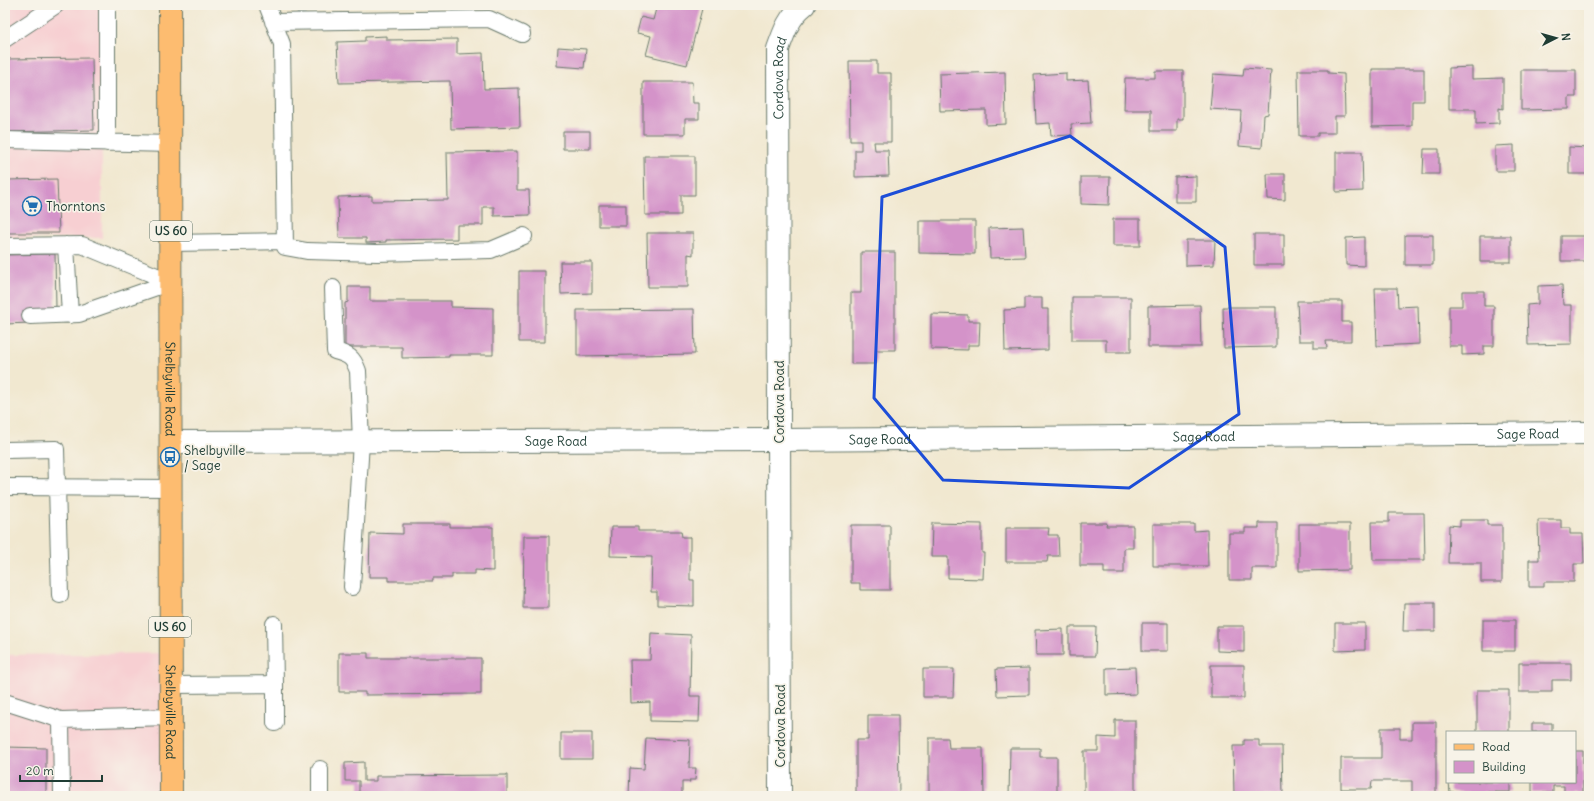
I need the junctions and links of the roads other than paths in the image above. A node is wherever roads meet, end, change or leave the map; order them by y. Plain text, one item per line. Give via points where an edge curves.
1 (56, 5) edge
2 (107, 5) edge
3 (170, 5) edge
4 (267, 5) edge
5 (800, 8) edge
6 (273, 22) junction
7 (522, 34) dead end
8 (5, 39) edge
9 (5, 140) edge
10 (107, 143) junction
11 (170, 144) junction
12 (524, 236) dead end
13 (285, 241) junction
14 (171, 243) junction
15 (66, 245) junction
16 (5, 246) edge
17 (171, 282) junction
18 (333, 288) dead end
19 (70, 315) junction
20 (30, 316) dead end
21 (1589, 433) edge
22 (779, 440) junction
23 (171, 442) junction
24 (360, 442) junction
25 (5, 450) edge
26 (5, 487) edge
27 (57, 487) junction
28 (170, 488) junction
29 (352, 587) dead end
30 (60, 594) dead end
31 (274, 624) dead end
32 (275, 684) junction
33 (170, 685) junction
34 (5, 702) edge
35 (170, 717) junction
36 (61, 720) junction
37 (275, 723) dead end
38 (320, 769) dead end
39 (62, 796) edge
40 (171, 796) edge
41 (320, 796) edge
42 (780, 796) edge

1 - 8 lane
2 - 10 lane
3 - 11 main road, Shelbyville Road / US 60
4 - 6 lane
5 - 22 street, Cordova Road via 785,28 778,49
6 - 7 lane via 489,19
6 - 13 lane via 282,44
9 - 10 lane
10 - 11 lane
11 - 14 main road, Shelbyville Road / US 60
12 - 13 lane via 491,250 377,253 307,251 285,247
13 - 14 lane
14 - 17 main road, Shelbyville Road / US 60
15 - 16 lane
15 - 17 lane via 82,245
15 - 19 lane
17 - 19 lane
17 - 23 main road, Shelbyville Road / US 60
18 - 24 lane via 335,351 347,355 355,362 358,371
19 - 20 lane
21 - 22 street, Sage Road
22 - 24 street, Sage Road
22 - 42 street, Cordova Road
23 - 24 street, Sage Road
23 - 28 main road, Shelbyville Road / US 60
24 - 29 lane
25 - 27 lane via 56,449
26 - 27 lane
27 - 28 lane
27 - 30 lane
28 - 33 main road, Shelbyville Road / US 60
31 - 32 lane
32 - 33 lane
32 - 37 lane
33 - 35 main road, Shelbyville Road / US 60
34 - 36 lane
35 - 36 lane
35 - 40 main road, Shelbyville Road / US 60
36 - 39 lane
38 - 41 lane

